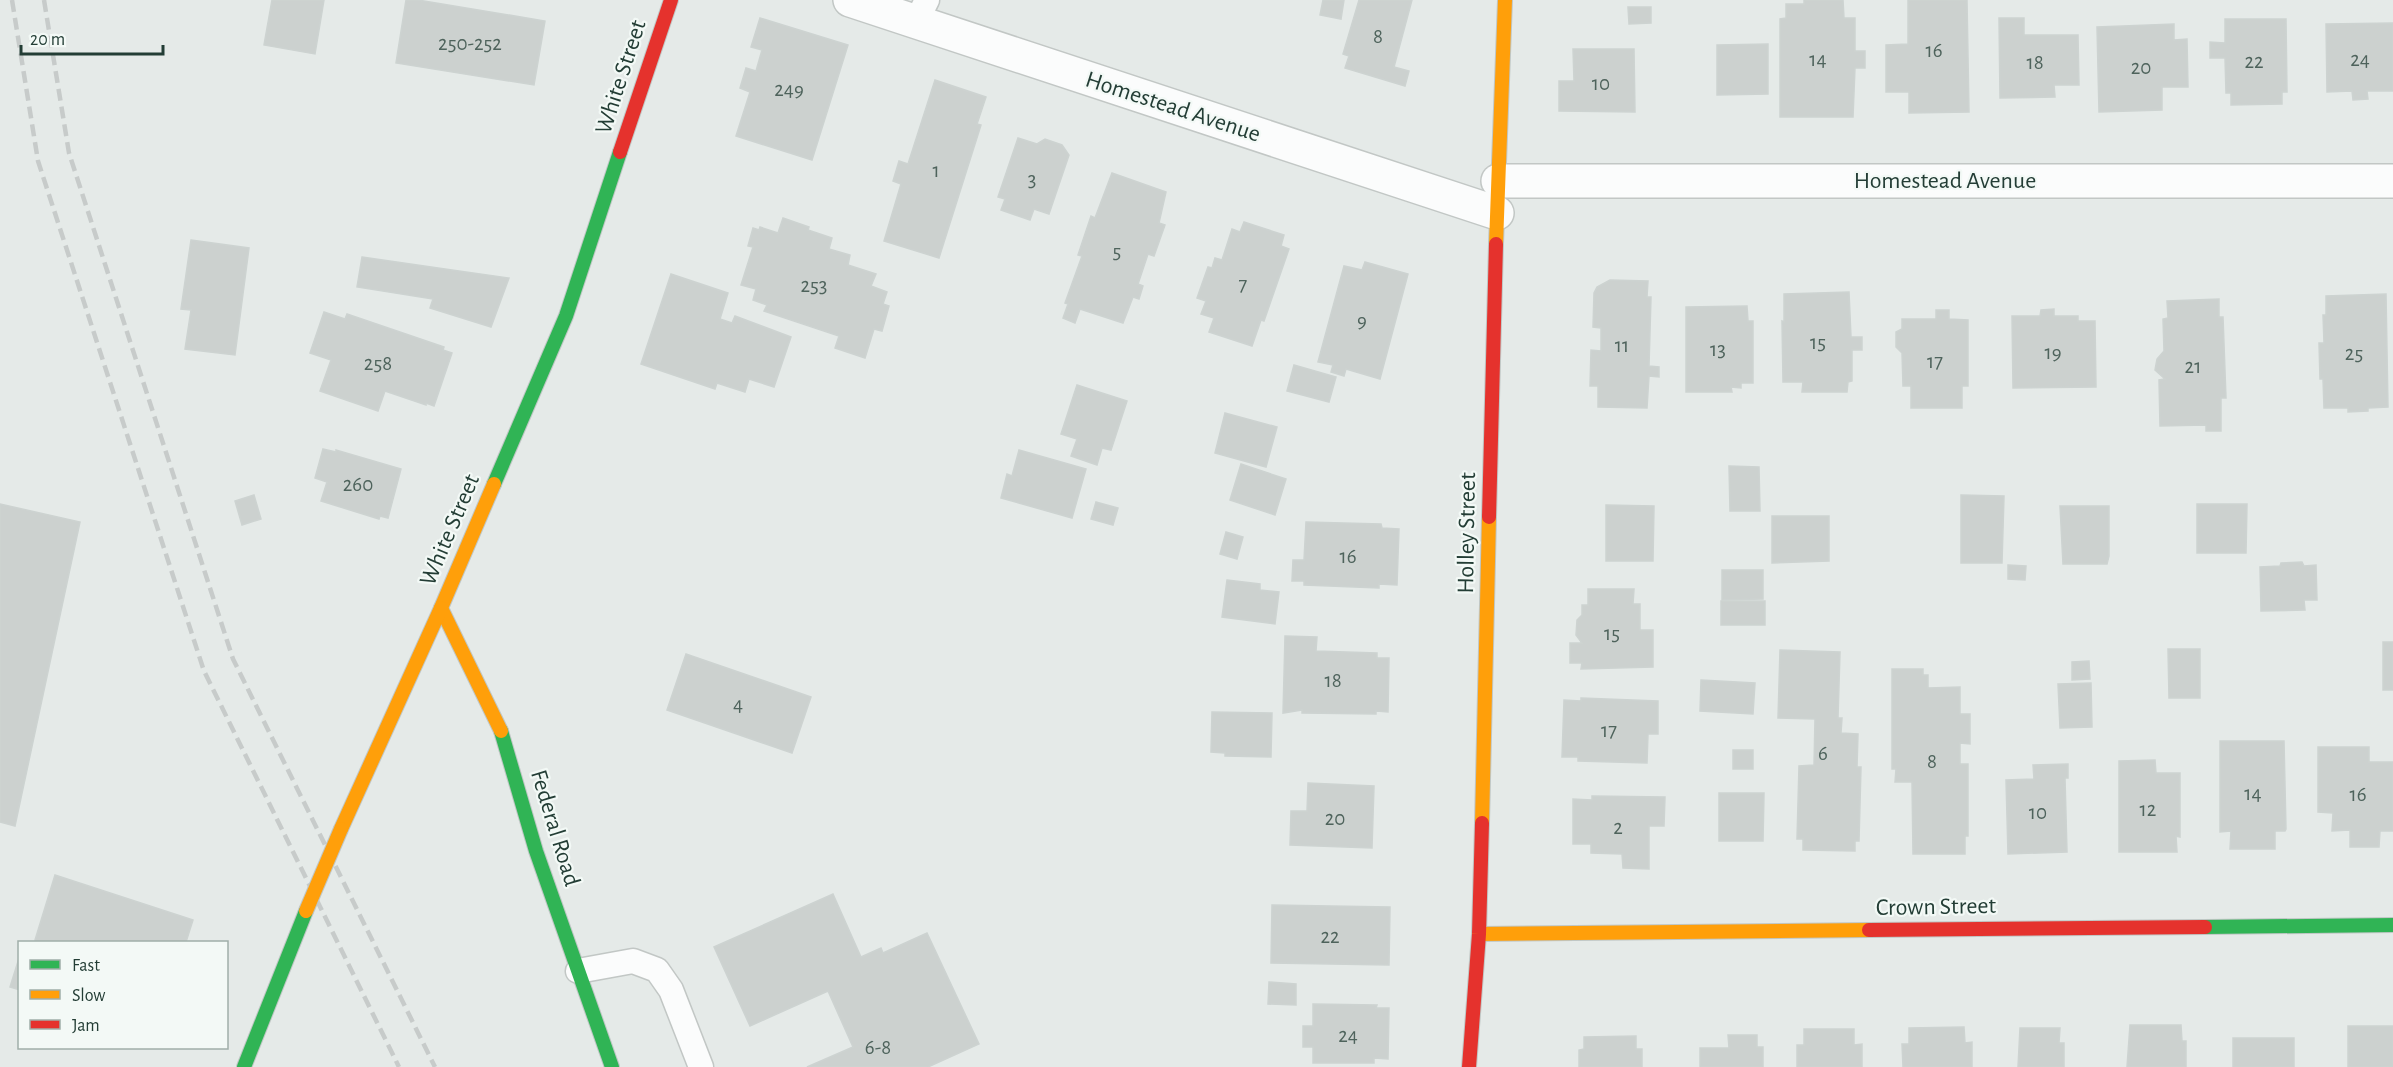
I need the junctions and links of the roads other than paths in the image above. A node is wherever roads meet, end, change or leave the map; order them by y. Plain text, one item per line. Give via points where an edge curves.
1 (671, 0) edge
2 (850, 0) edge
3 (1505, 0) edge
4 (921, 11) edge
5 (1498, 181) junction
6 (2393, 181) edge
7 (1497, 213) junction
8 (441, 608) junction
9 (2393, 926) edge
10 (1479, 934) junction
11 (578, 971) junction
12 (244, 1067) edge
13 (612, 1067) edge
14 (701, 1067) edge
15 (1469, 1067) edge

1 - 8 street, White Street via 566,316
2 - 4 street, Homestead Avenue
3 - 5 street, Holley Street
4 - 7 street, Homestead Avenue
5 - 6 street, Homestead Avenue
5 - 7 street, Holley Street
7 - 10 street, Holley Street
8 - 11 street, Federal Road via 503,734 536,851
8 - 12 street, White Street, bridge via 341,829
9 - 10 street, Crown Street
10 - 15 street, Holley Street
11 - 13 street, Federal Road
11 - 14 lane via 633,961 657,970 671,990

